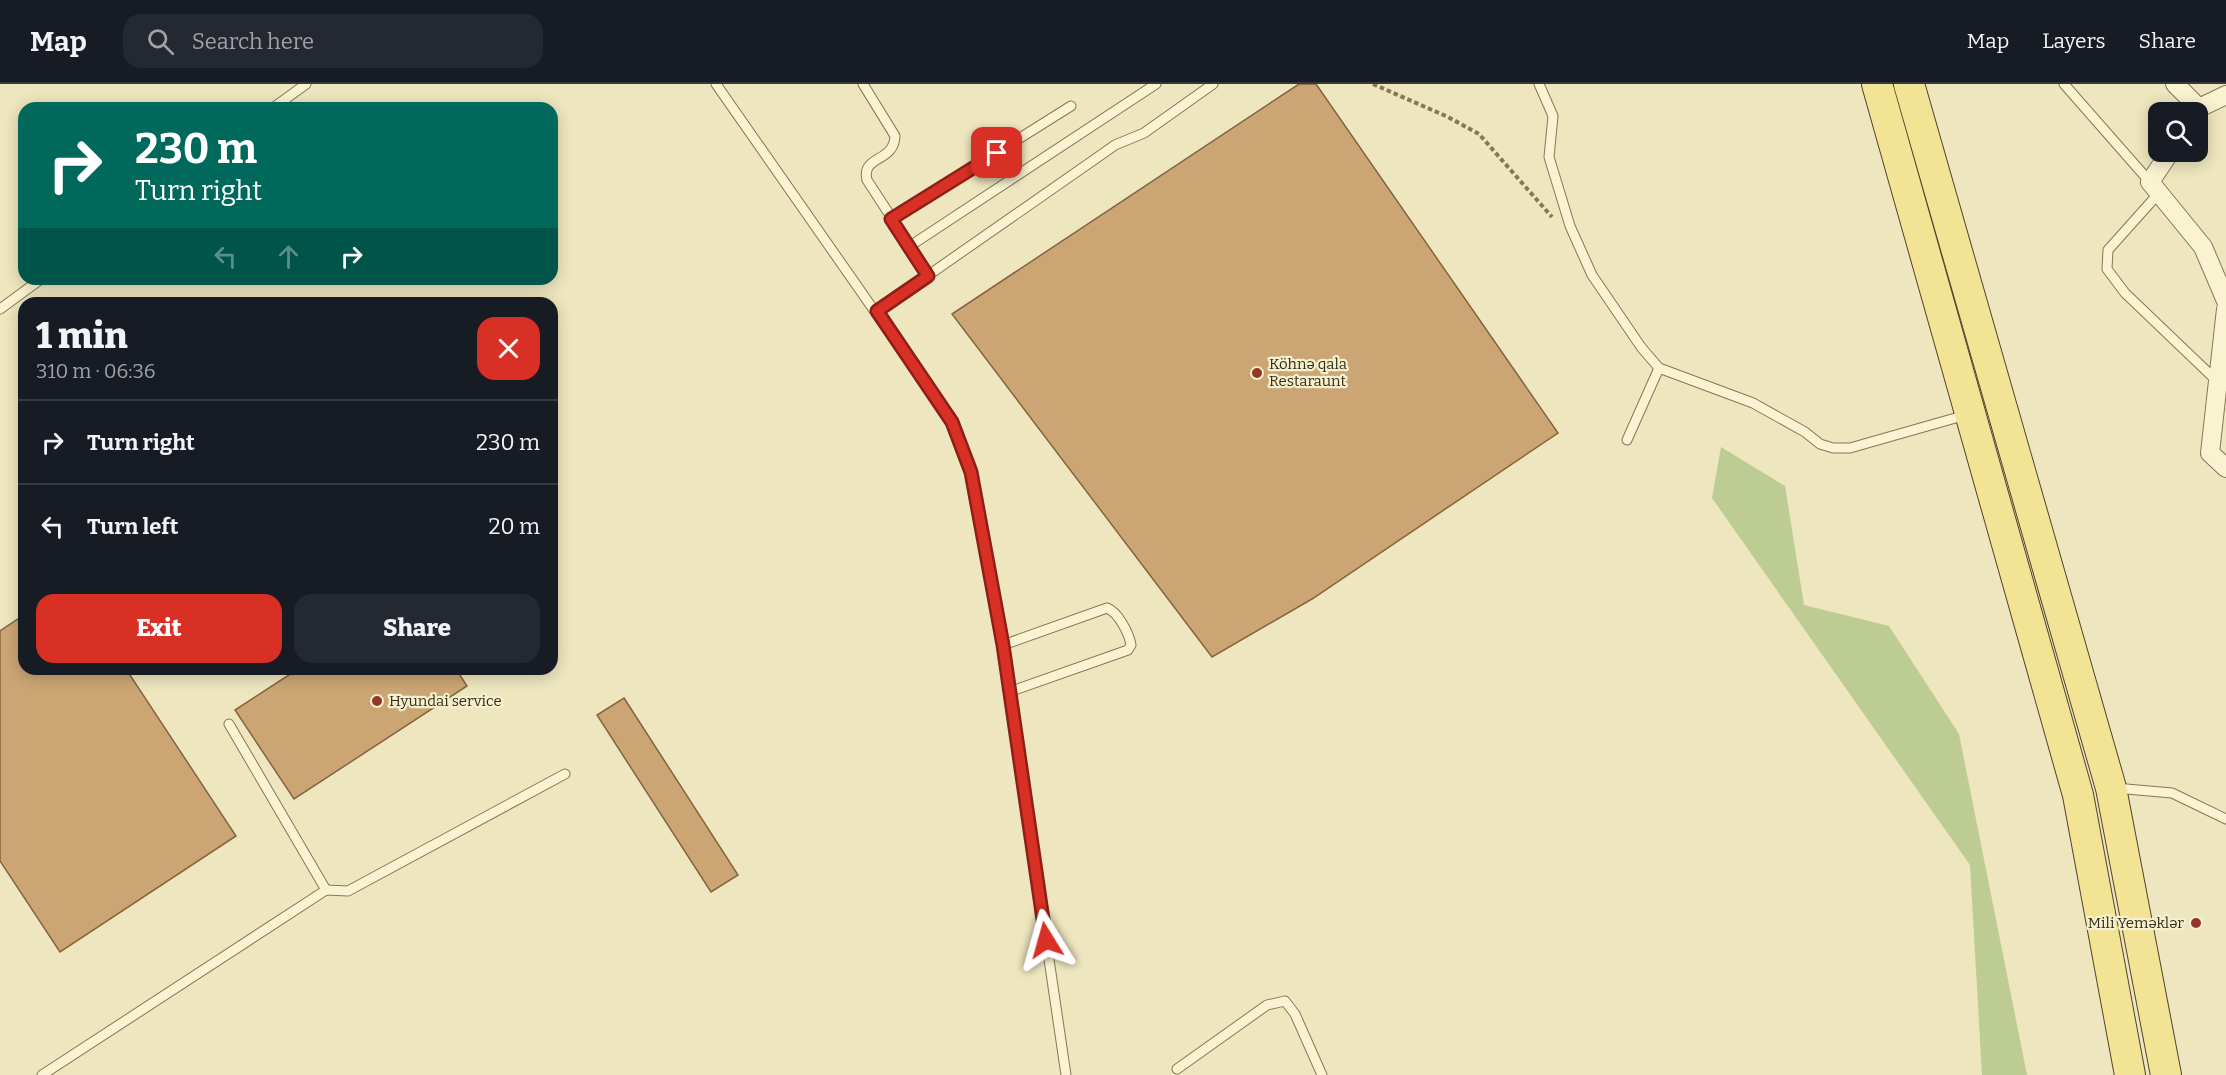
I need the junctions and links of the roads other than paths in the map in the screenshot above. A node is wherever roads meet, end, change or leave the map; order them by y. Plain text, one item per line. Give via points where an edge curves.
1 (306, 84) edge
2 (716, 84) edge
3 (863, 84) edge
4 (1156, 84) edge
5 (1213, 84) edge
6 (1539, 84) edge
7 (1877, 84) edge
8 (1909, 84) edge
9 (2064, 84) edge
10 (2175, 84) edge
11 (2226, 95) edge
12 (281, 102) edge
13 (2190, 102) edge
14 (2208, 104) edge
15 (1071, 106) dead end
16 (2166, 162) edge
17 (2155, 188) junction
18 (891, 219) junction
19 (910, 246) junction
20 (928, 276) junction
21 (33, 285) edge
22 (2226, 301) edge
23 (0, 309) edge
24 (2226, 309) edge
25 (877, 311) junction
26 (1659, 368) junction
27 (2219, 382) junction
28 (1971, 413) junction
29 (1626, 440) dead end
30 (2226, 468) edge
31 (1003, 645) junction
32 (1010, 692) junction
33 (229, 724) dead end
34 (565, 774) dead end
35 (2110, 788) junction
36 (2226, 819) edge
37 (326, 890) junction
38 (1177, 1069) dead end
39 (42, 1075) edge
40 (1066, 1075) edge
41 (1322, 1075) edge
42 (2130, 1075) edge
43 (2166, 1075) edge

1 - 12 lane
2 - 25 lane
3 - 18 lane via 895,135 890,153 865,171
4 - 19 lane
5 - 20 lane via 1144,133 1115,145
6 - 26 lane via 1553,116 1549,157 1570,226 1592,275
7 - 28 main road
8 - 35 main road
9 - 17 lane
10 - 13 street
11 - 14 street
15 - 18 lane
16 - 17 street
17 - 22 street via 2203,247
17 - 27 lane via 2108,250 2107,269 2125,293
18 - 19 lane
19 - 20 lane
20 - 25 lane
21 - 23 lane
24 - 27 street
25 - 31 lane via 952,422 971,472
26 - 28 lane via 1753,403 1833,448 1850,448
26 - 29 lane
27 - 30 street via 2210,453
28 - 42 main road via 2078,795
31 - 32 lane
31 - 32 lane via 1107,608 1113,610 1131,645 1128,650
32 - 40 lane
33 - 37 lane
34 - 37 lane via 348,891
35 - 36 lane via 2172,793
35 - 43 main road
37 - 39 lane
38 - 41 lane via 1267,1005 1285,1001 1295,1014

